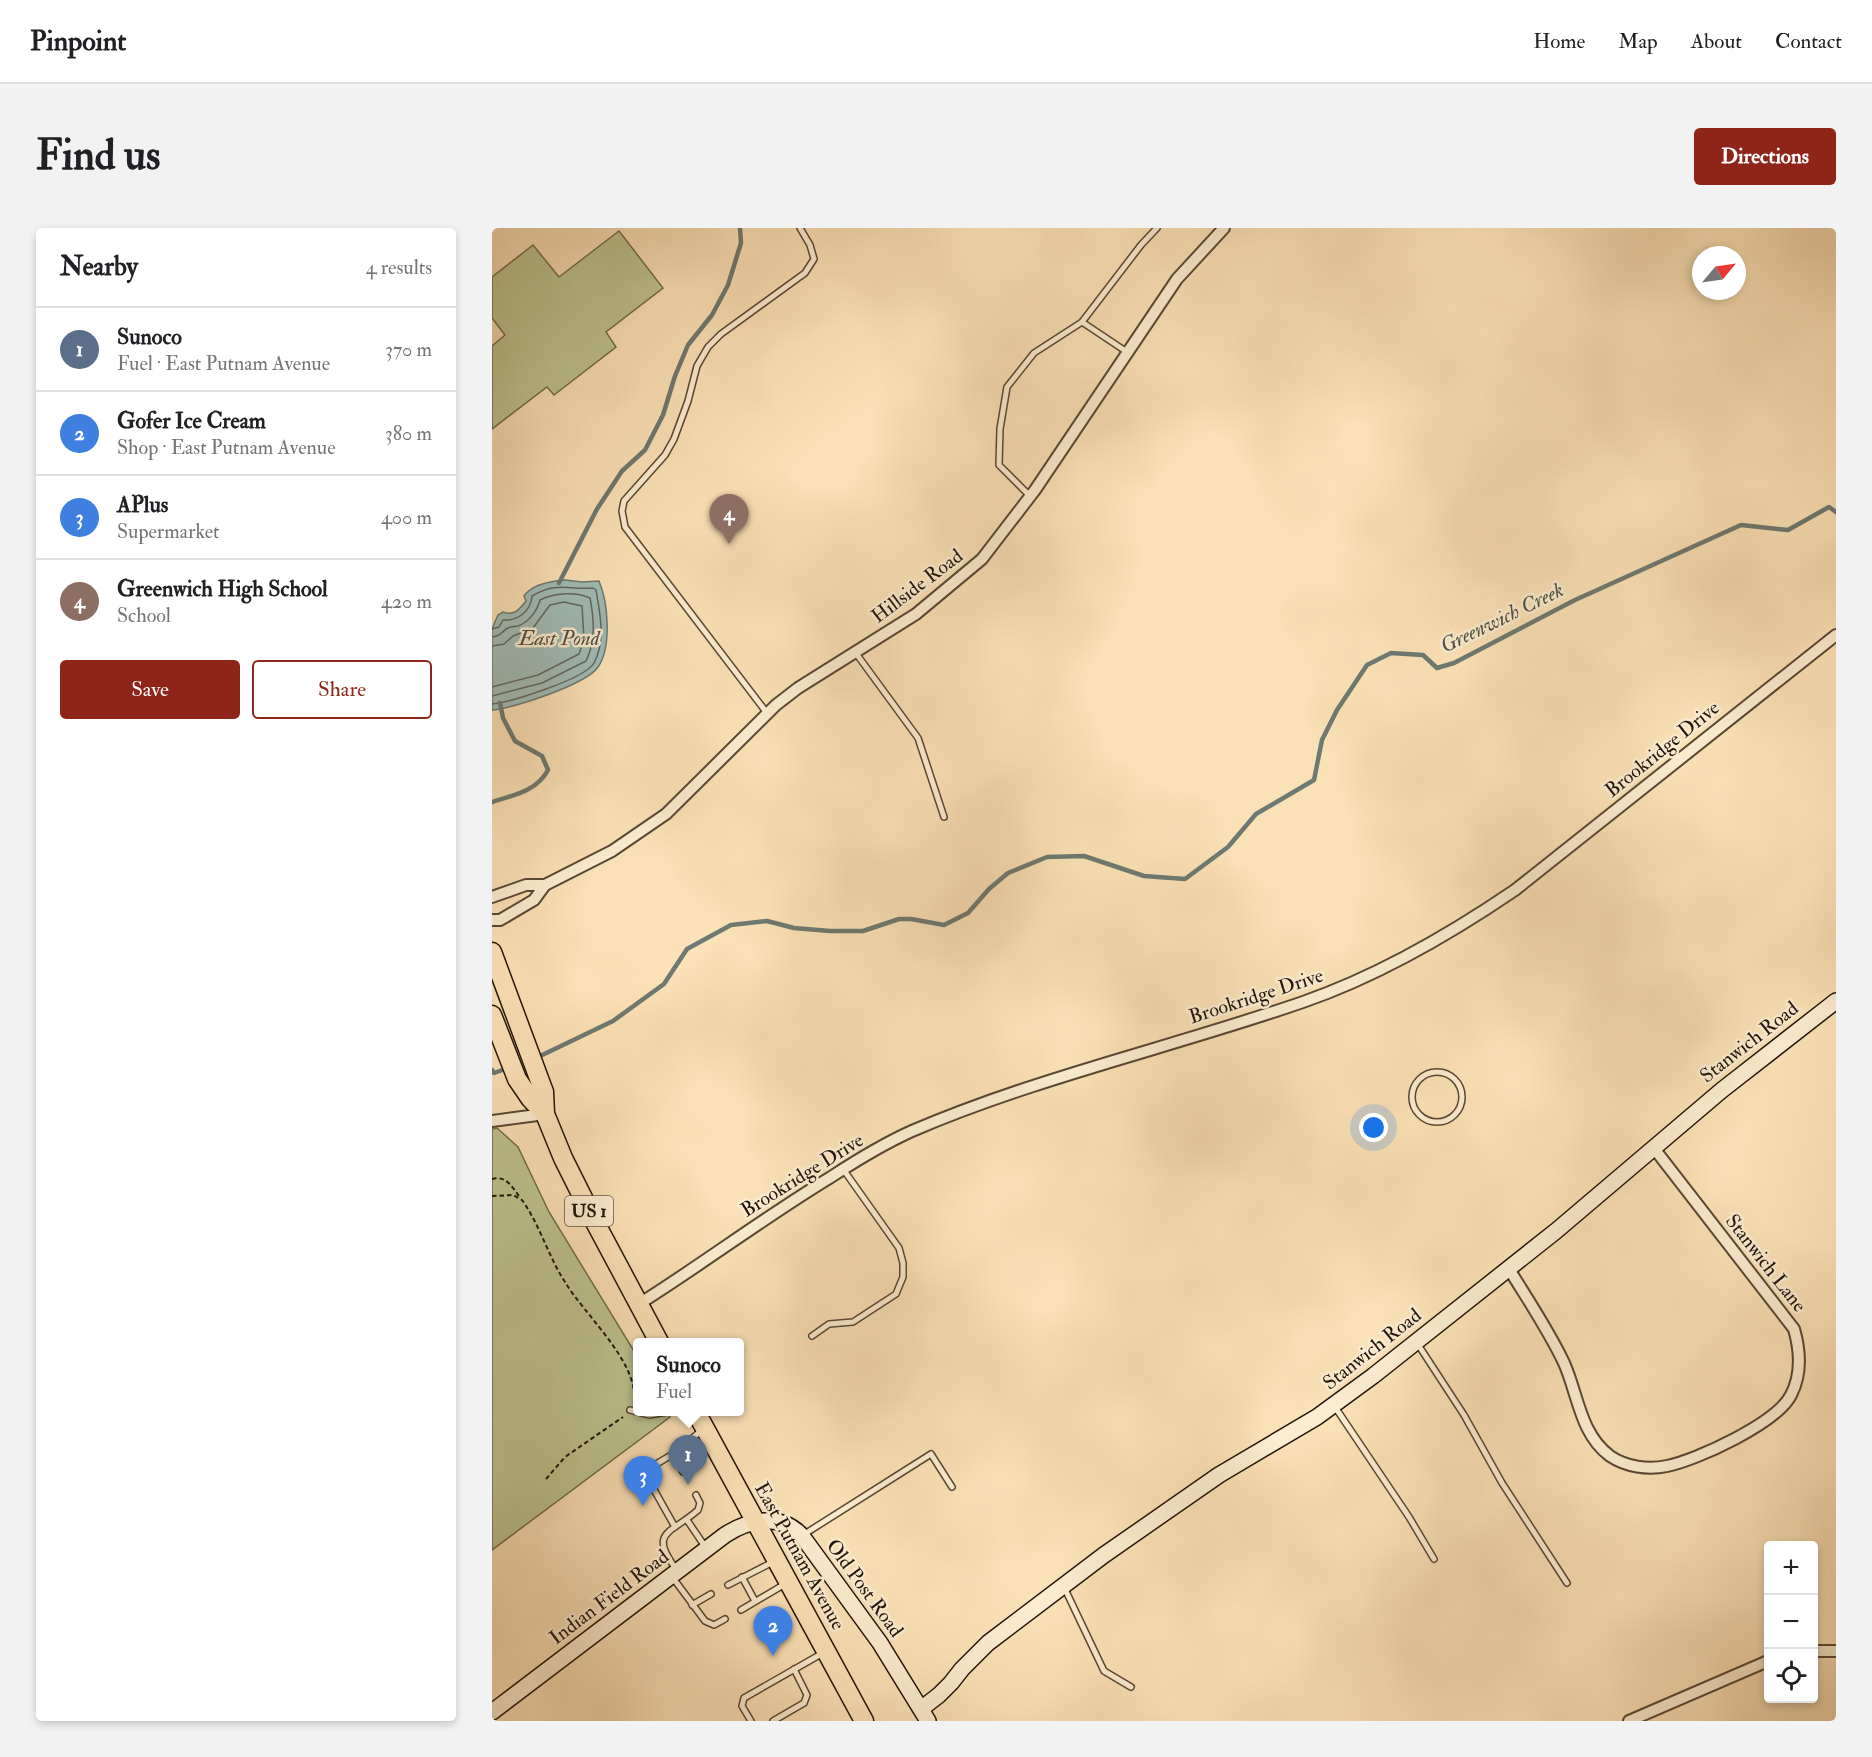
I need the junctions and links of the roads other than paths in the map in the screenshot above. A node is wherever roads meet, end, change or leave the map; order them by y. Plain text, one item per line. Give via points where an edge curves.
1 (800, 228) edge
2 (1157, 228) edge
3 (1224, 228) edge
4 (1082, 322) junction
5 (1127, 352) junction
6 (1030, 497) junction
7 (1836, 635) edge
8 (855, 652) junction
9 (767, 713) junction
10 (944, 817) dead end
11 (545, 885) junction
12 (492, 897) edge
13 (492, 920) edge
14 (492, 952) edge
15 (1836, 1001) edge
16 (492, 1015) edge
17 (1423, 1076) joint
18 (545, 1114) junction
19 (492, 1121) edge
20 (1653, 1147) junction
21 (843, 1169) junction
22 (1509, 1269) junction
23 (639, 1304) junction
24 (812, 1336) dead end
25 (657, 1338) edge
26 (1416, 1341) junction
27 (1334, 1405) junction
28 (630, 1410) road end
29 (633, 1411) edge
30 (698, 1416) edge
31 (705, 1428) junction
32 (673, 1454) junction
33 (683, 1472) dead end
34 (952, 1487) dead end
35 (696, 1495) dead end
36 (687, 1520) junction
37 (755, 1522) junction
38 (675, 1527) junction
39 (802, 1536) junction
40 (707, 1548) junction
41 (1434, 1559) dead end
42 (777, 1560) junction
43 (674, 1573) junction
44 (742, 1577) junction
45 (789, 1582) junction
46 (1567, 1583) dead end
47 (728, 1585) dead end
48 (1063, 1585) junction
49 (711, 1594) dead end
50 (755, 1601) junction
51 (692, 1605) junction
52 (741, 1610) dead end
53 (725, 1619) dead end
54 (826, 1651) junction
55 (1818, 1651) edge
56 (1836, 1651) edge
57 (1764, 1663) edge
58 (794, 1669) junction
59 (1131, 1687) dead end
60 (492, 1712) edge
61 (924, 1715) edge
62 (751, 1721) edge
63 (773, 1721) edge
64 (864, 1721) edge
65 (1629, 1721) edge

1 - 9 lane via 814,259 811,267 708,347 697,366 674,439 665,455 624,501 622,511 625,527
2 - 4 lane
3 - 5 street, Hillside Road via 1177,279
4 - 5 lane
4 - 6 lane via 1034,353 1007,387 999,465
5 - 6 street, Hillside Road
6 - 8 street, Hillside Road via 982,560 916,614
7 - 21 street, Brookridge Drive via 1515,890 1423,947 1302,1002 994,1099 884,1144
8 - 9 street, Hillside Road
8 - 10 lane via 918,738
9 - 11 street, Hillside Road via 666,814 612,851
11 - 12 street, Hillside Road via 526,885
11 - 13 street, Hillside Road via 534,900 500,920
14 - 18 main road, US 1 via 543,1092
15 - 20 street, Stanwich Road
16 - 18 main road, US 1 via 517,1078
17 - 17 lane via 1412,1095 1416,1111 1436,1122 1451,1118 1461,1106 1458,1083 1446,1073 1430,1072
18 - 19 street
18 - 23 main road, US 1 via 579,1192
20 - 22 street, Stanwich Road
20 - 22 street, Stanwich Lane via 1794,1329 1800,1357 1798,1373 1791,1396 1783,1406 1744,1434 1666,1466 1636,1467 1610,1456 1582,1418 1564,1365
21 - 23 street, Brookridge Drive
21 - 24 lane via 899,1248 903,1277 896,1294 889,1299 853,1322 829,1324
22 - 26 street, Stanwich Road
23 - 25 main road, US 1
26 - 27 street, Stanwich Road
26 - 46 lane
27 - 41 lane
27 - 48 street, Stanwich Road via 1219,1475
28 - 29 lane
30 - 31 main road, East Putnam Avenue
31 - 32 lane
31 - 37 main road, East Putnam Avenue
32 - 33 lane
32 - 38 lane via 653,1466 648,1479
34 - 39 lane via 931,1454
35 - 36 lane via 698,1510
36 - 38 lane
36 - 40 lane
37 - 39 street, Old Post Road via 788,1524
37 - 40 street, Indian Field Road via 732,1530
37 - 42 main road, East Putnam Avenue
38 - 43 lane via 663,1542
39 - 61 street, Old Post Road via 880,1643
40 - 43 street, Indian Field Road
42 - 44 lane
42 - 45 main road, East Putnam Avenue
43 - 51 lane
43 - 60 street, Indian Field Road
44 - 47 lane
44 - 50 lane
45 - 50 lane
45 - 54 main road, East Putnam Avenue
48 - 59 lane via 1104,1671
48 - 61 street, Stanwich Road via 988,1643
49 - 51 lane
50 - 52 lane
51 - 53 lane via 710,1625
54 - 58 lane
54 - 64 main road, East Putnam Avenue
55 - 56 street
57 - 65 street
58 - 62 lane via 744,1698 742,1706
58 - 63 lane via 807,1695 804,1703

